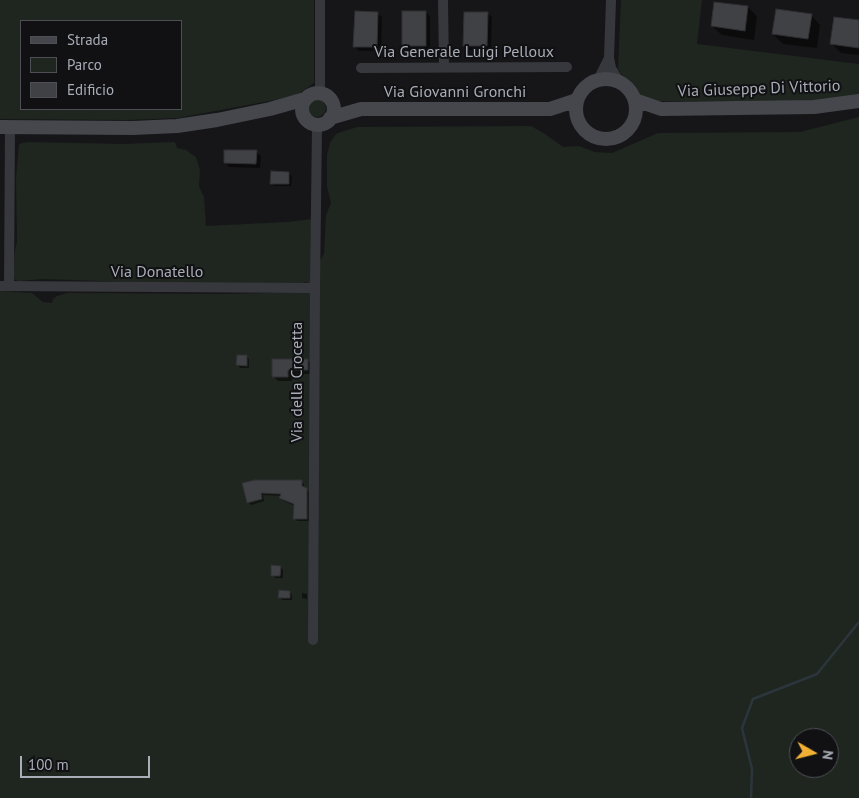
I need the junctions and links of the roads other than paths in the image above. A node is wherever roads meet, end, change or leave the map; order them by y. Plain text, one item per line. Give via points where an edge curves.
1 (320, 0) edge
2 (443, 0) edge
3 (611, 0) edge
4 (609, 58) junction
5 (444, 67) junction
6 (566, 67) dead end
7 (361, 68) dead end
8 (598, 80) junction
9 (619, 81) junction
10 (325, 96) junction
11 (305, 99) junction
12 (577, 100) junction
13 (635, 100) junction
14 (859, 101) edge
15 (270, 109) junction
16 (361, 109) junction
17 (550, 109) junction
18 (661, 109) junction
19 (303, 115) junction
20 (577, 120) junction
21 (634, 120) junction
22 (324, 122) junction
23 (5, 127) edge
24 (5, 145) edge
25 (5, 286) edge
26 (314, 288) junction
27 (313, 640) dead end

1 - 10 street
2 - 5 street
3 - 4 street
4 - 8 street
4 - 9 street
5 - 6 street, Via Generale Luigi Pelloux
5 - 7 street, Via Generale Luigi Pelloux
8 - 9 street
8 - 12 street via 585,87
9 - 13 street
10 - 11 street via 312,94
10 - 16 street, Via Giovanni Gronchi
10 - 22 street via 333,106
11 - 15 street
11 - 19 street
12 - 17 street, Via Giovanni Gronchi
12 - 20 street
13 - 18 street, Via Giuseppe Di Vittorio
13 - 21 street
14 - 18 street, Via Giuseppe Di Vittorio via 814,107
15 - 19 street
15 - 23 street via 165,127
16 - 17 street, Via Giovanni Gronchi
16 - 22 street, Via Giovanni Gronchi
17 - 20 street, Via Giovanni Gronchi
18 - 21 street, Via Giuseppe Di Vittorio
19 - 22 street via 309,122
20 - 21 street via 588,134 606,140 623,134
22 - 26 street, Via della Crocetta
23 - 24 street
24 - 25 street
25 - 26 street, Via Donatello
26 - 27 street, Via della Crocetta

